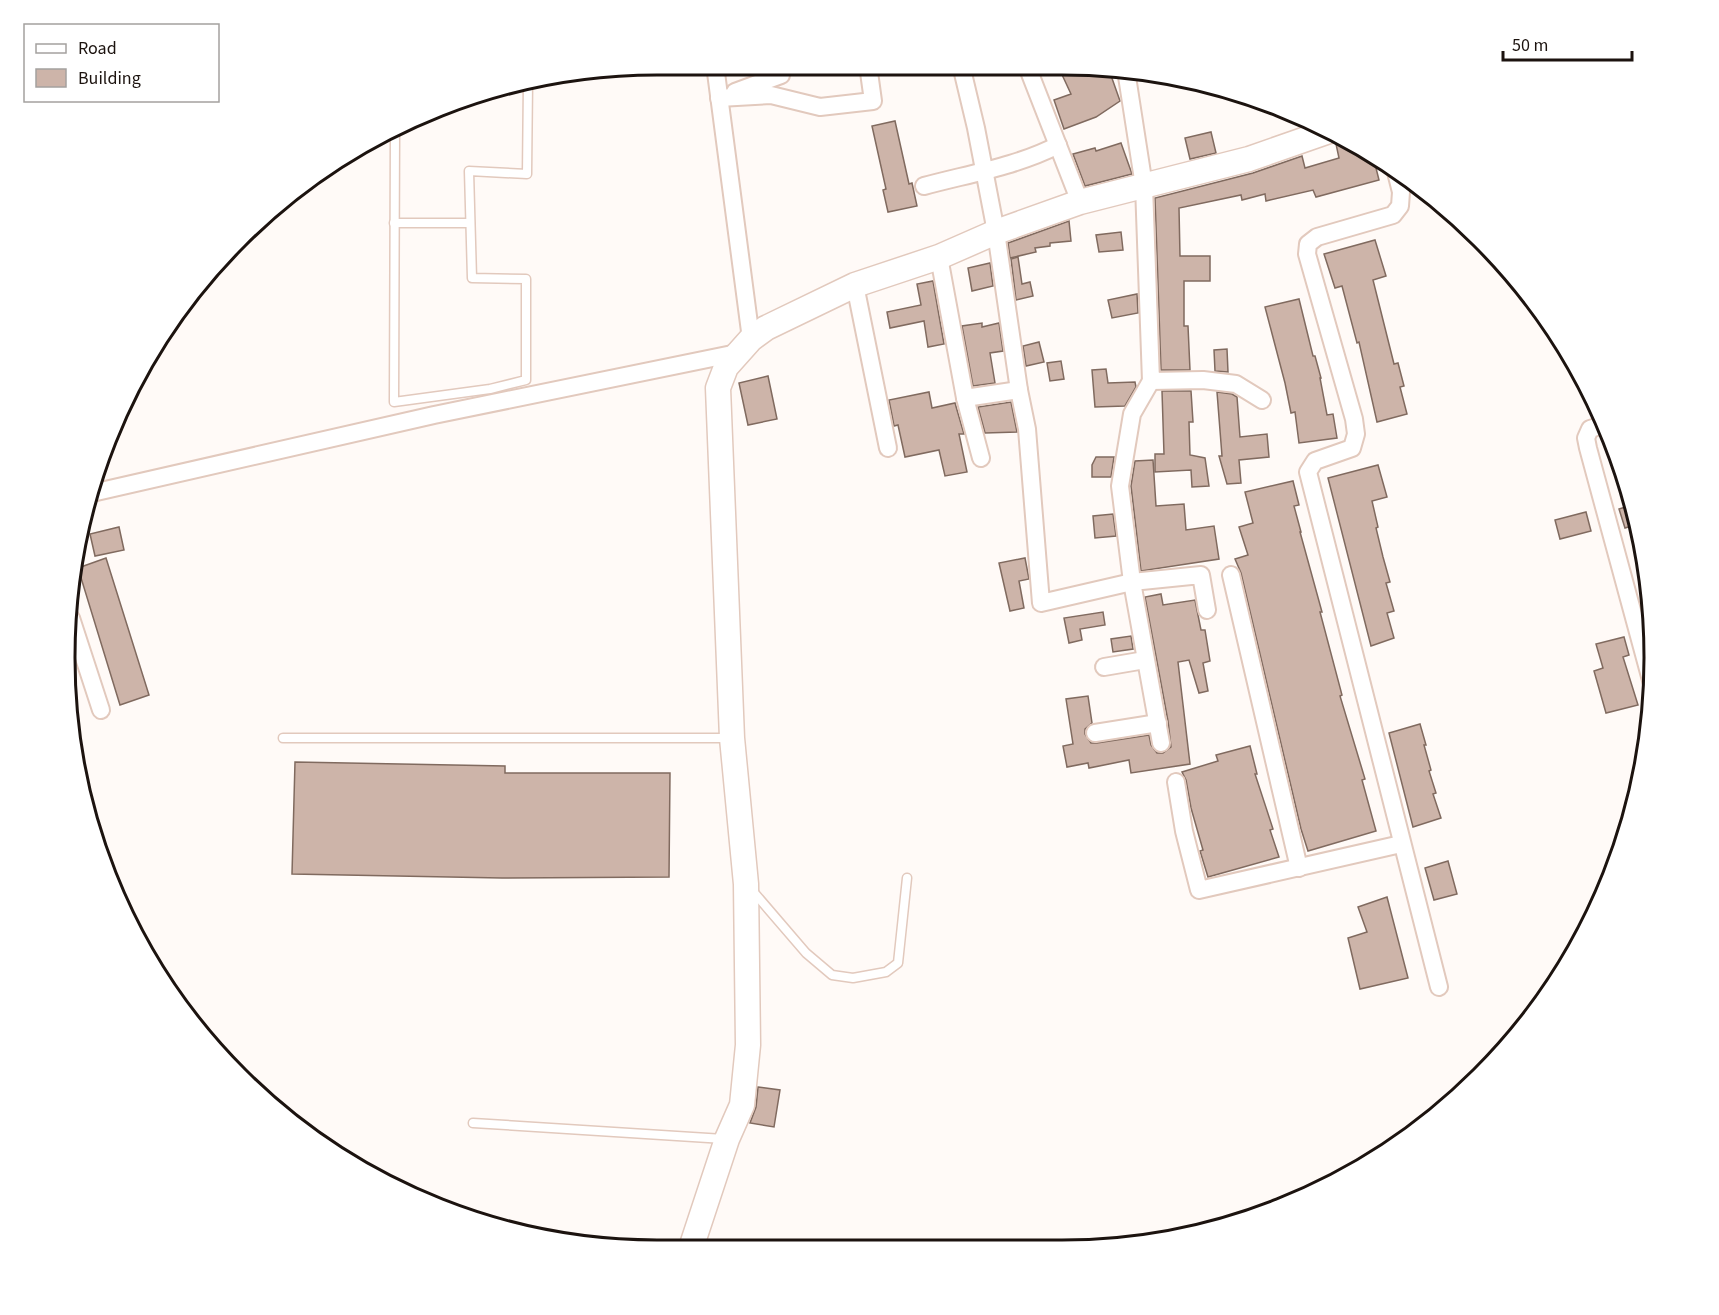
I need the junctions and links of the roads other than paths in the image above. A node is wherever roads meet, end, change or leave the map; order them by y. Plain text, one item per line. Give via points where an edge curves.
1 (716, 75) edge
2 (781, 75) edge
3 (869, 75) edge
4 (963, 75) edge
5 (1031, 75) edge
6 (1127, 79) edge
7 (528, 90) edge
8 (719, 98) junction
9 (1318, 135) edge
10 (394, 138) edge
11 (1058, 145) junction
12 (984, 170) junction
13 (1399, 183) edge
14 (924, 186) dead end
15 (1144, 186) junction
16 (1080, 202) junction
17 (394, 223) junction
18 (470, 223) junction
19 (996, 232) junction
20 (939, 257) junction
21 (855, 285) junction
22 (744, 346) junction
23 (1151, 381) junction
24 (1019, 390) junction
25 (491, 396) junction
26 (965, 398) junction
27 (1262, 400) dead end
28 (1596, 427) edge
29 (888, 448) dead end
30 (981, 458) dead end
31 (100, 490) edge
32 (1231, 575) dead end
33 (1132, 582) junction
34 (1206, 610) dead end
35 (76, 632) edge
36 (1644, 654) edge
37 (1145, 660) junction
38 (1104, 667) dead end
39 (101, 710) dead end
40 (1158, 723) junction
41 (1095, 733) dead end
42 (283, 738) dead end
43 (732, 738) junction
44 (1161, 743) dead end
45 (1176, 782) dead end
46 (1401, 844) junction
47 (1299, 868) junction
48 (907, 878) dead end
49 (746, 884) junction
50 (1439, 987) dead end
51 (473, 1123) dead end
52 (727, 1139) junction
53 (694, 1240) edge

1 - 8 street
2 - 8 street
3 - 8 street via 873,101 820,107 771,95
4 - 12 street
5 - 11 street
6 - 15 street
7 - 18 lane via 527,174 469,171
8 - 22 street
9 - 15 main road via 1249,159
10 - 17 lane
11 - 12 street via 1039,155
11 - 16 street
12 - 14 street
12 - 19 street
13 - 46 street via 1400,206 1393,214 1317,237 1308,244 1307,254 1356,434 1352,448 1315,461 1308,472
15 - 16 main road
15 - 23 street
16 - 19 main road
17 - 18 lane
17 - 25 lane via 394,402
18 - 25 lane via 472,278 526,279 526,380
19 - 20 main road
19 - 24 street
20 - 21 main road
20 - 26 street
21 - 22 main road via 766,328
21 - 29 street
22 - 25 street
22 - 43 main road via 726,367 718,388
23 - 27 street via 1236,384
23 - 33 street via 1132,414 1120,486
24 - 26 street
24 - 33 street via 1027,429 1041,603
25 - 31 street via 434,415
26 - 30 street
28 - 36 street via 1590,429 1586,438 1588,448
32 - 47 street
33 - 34 street via 1201,575
33 - 37 street
35 - 39 street
37 - 38 street
37 - 40 street
40 - 41 street
40 - 44 street
42 - 43 lane
43 - 49 main road
45 - 47 street via 1199,890
46 - 47 street
46 - 50 street
48 - 49 lane via 898,963 886,972 853,978 832,975 806,953
49 - 52 main road via 747,1045 742,1105
51 - 52 lane
52 - 53 main road

